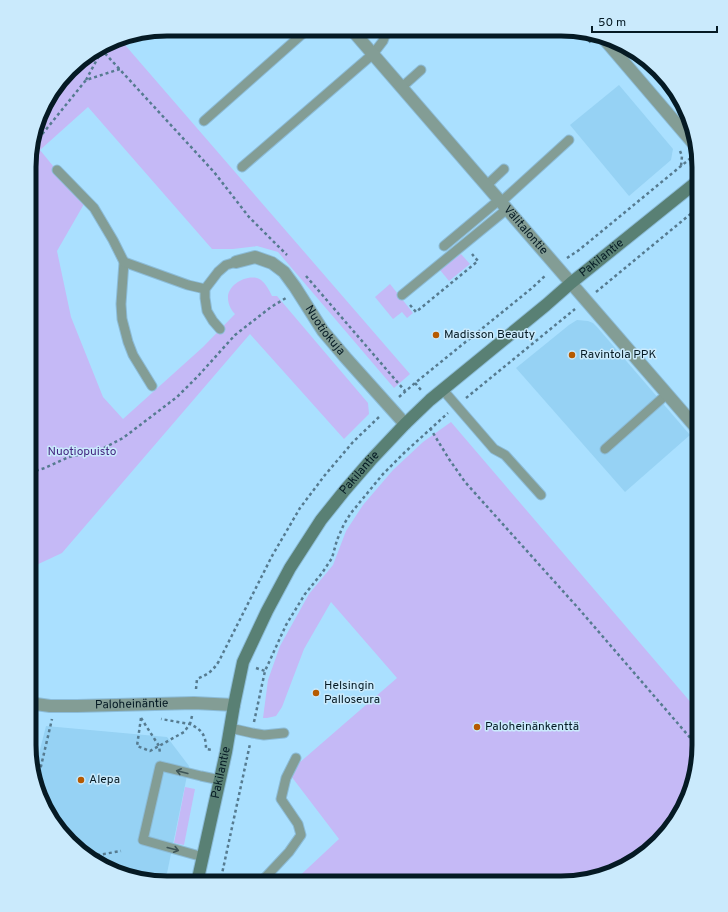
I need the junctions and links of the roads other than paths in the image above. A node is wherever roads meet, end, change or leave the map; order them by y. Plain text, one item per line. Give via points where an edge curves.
1 (300, 36) edge
2 (357, 36) edge
3 (385, 36) edge
4 (610, 46) edge
5 (373, 54) junction
6 (421, 70) dead end
7 (402, 87) junction
8 (204, 121) dead end
9 (689, 138) edge
10 (569, 140) dead end
11 (242, 167) dead end
12 (504, 169) dead end
13 (57, 170) dead end
14 (486, 185) junction
15 (692, 186) edge
16 (502, 204) junction
17 (444, 246) dead end
18 (124, 262) junction
19 (236, 262) joint
20 (571, 284) junction
21 (205, 289) junction
22 (402, 295) road end
23 (220, 329) dead end
24 (152, 386) dead end
25 (443, 390) junction
26 (667, 394) junction
27 (692, 423) edge
28 (405, 424) junction
29 (605, 449) dead end
30 (541, 495) dead end
31 (36, 704) edge
32 (234, 706) junction
33 (230, 728) junction
34 (284, 733) dead end
35 (296, 758) dead end
36 (220, 780) junction
37 (203, 856) junction
38 (199, 876) edge
39 (267, 876) edge

1 - 8 lane
2 - 5 street, Välitalontie
3 - 5 lane
4 - 9 street
5 - 7 street, Välitalontie
5 - 11 lane
6 - 7 lane
7 - 14 street, Välitalontie
10 - 16 lane
12 - 14 lane
13 - 18 lane via 94,208
14 - 16 street, Välitalontie
15 - 20 main road, Pakilantie
16 - 17 lane
16 - 20 street, Välitalontie
16 - 22 lane via 464,244
18 - 21 lane
18 - 24 lane via 122,318 133,355
19 - 21 lane via 226,265
19 - 28 street, Nuotiokuja via 255,257 272,263 284,272 323,331
20 - 25 main road, Pakilantie
20 - 26 street, Välitalontie
21 - 23 lane via 207,311
25 - 28 main road, Pakilantie
25 - 30 lane via 494,449 505,455
26 - 27 street, Välitalontie
26 - 29 lane
28 - 32 main road, Pakilantie via 321,520 290,568 243,662
31 - 32 street, Paloheinäntie via 77,706 194,703
32 - 33 main road, Pakilantie
33 - 34 lane via 264,735
33 - 36 main road, Pakilantie
35 - 39 lane via 286,778 281,799 298,824 301,835
36 - 37 main road, Pakilantie
36 -> 37 lane via 160,766 143,840
37 - 38 main road, Pakilantie

